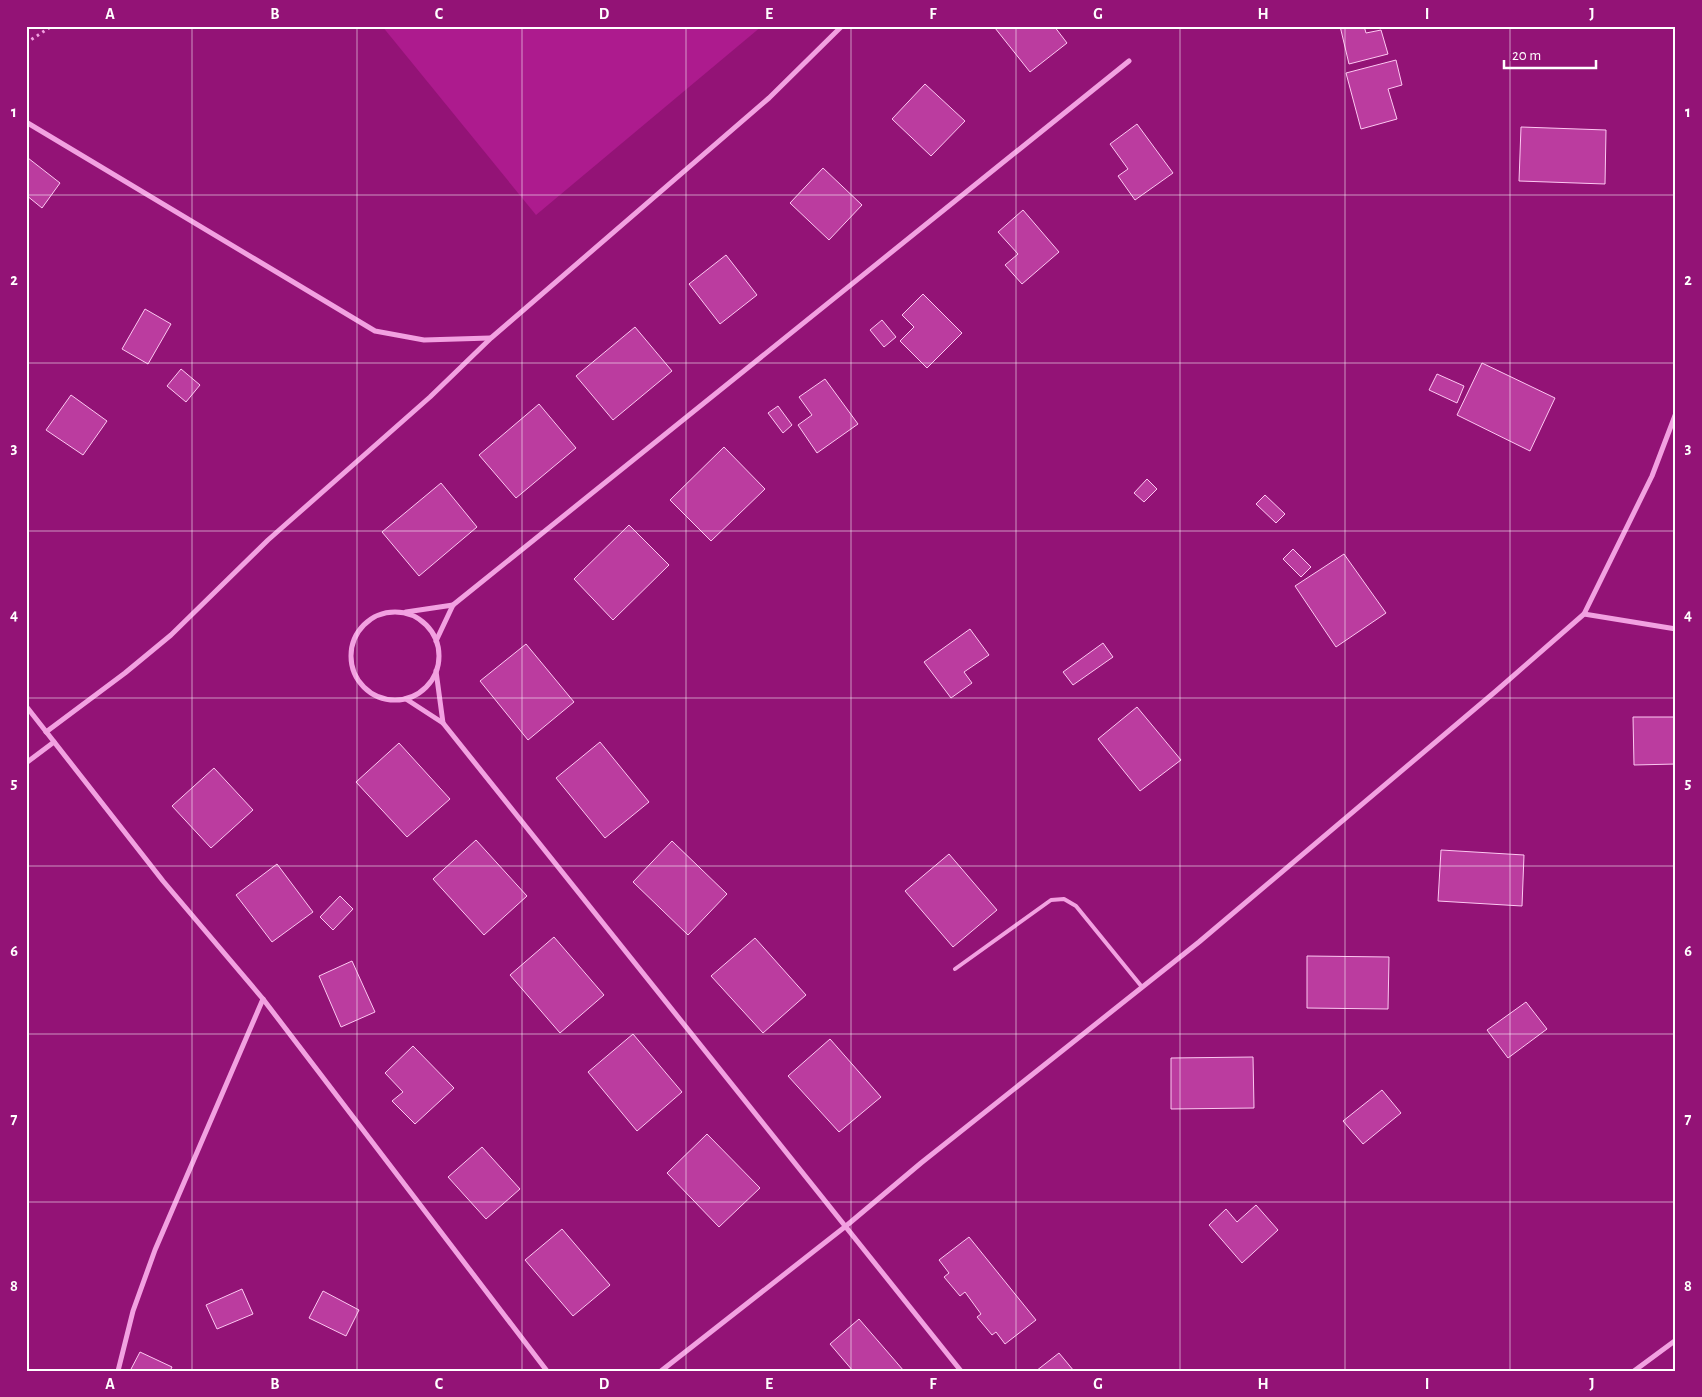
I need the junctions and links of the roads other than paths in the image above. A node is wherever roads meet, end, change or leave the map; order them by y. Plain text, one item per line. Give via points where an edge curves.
1 (842, 26) edge
2 (1129, 60) dead end
3 (26, 122) edge
4 (491, 338) junction
5 (1676, 413) edge
6 (453, 606) junction
7 (404, 612) junction
8 (1584, 614) junction
9 (1676, 629) edge
10 (436, 641) junction
11 (436, 671) junction
12 (406, 699) junction
13 (26, 706) edge
14 (443, 723) junction
15 (46, 732) junction
16 (54, 742) junction
17 (26, 763) edge
18 (955, 968) dead end
19 (1142, 987) junction
20 (263, 999) junction
21 (846, 1226) junction
22 (1676, 1340) edge
23 (118, 1371) edge
24 (547, 1371) edge
25 (661, 1371) edge
26 (961, 1371) edge
27 (1634, 1371) edge

1 - 4 street via 769,98
2 - 6 street
3 - 4 street via 375,331 424,340
4 - 15 street via 430,397 268,540 171,635
5 - 8 street via 1652,476
6 - 7 street
6 - 10 street
7 - 10 street via 418,617 429,627
7 - 12 street via 375,616 364,624 351,648 351,661 360,685 370,693 381,698
8 - 9 street
8 - 19 street via 1428,749
10 - 11 street via 439,656
11 - 12 street via 429,684
11 - 14 street
12 - 14 street
13 - 15 street
14 - 21 street
15 - 16 street
16 - 17 street
16 - 20 street via 163,881
18 - 19 lane via 1051,900 1064,899 1076,906
19 - 21 street
20 - 23 street via 155,1250 128,1326
20 - 24 street
21 - 25 street
21 - 26 street
22 - 27 street

